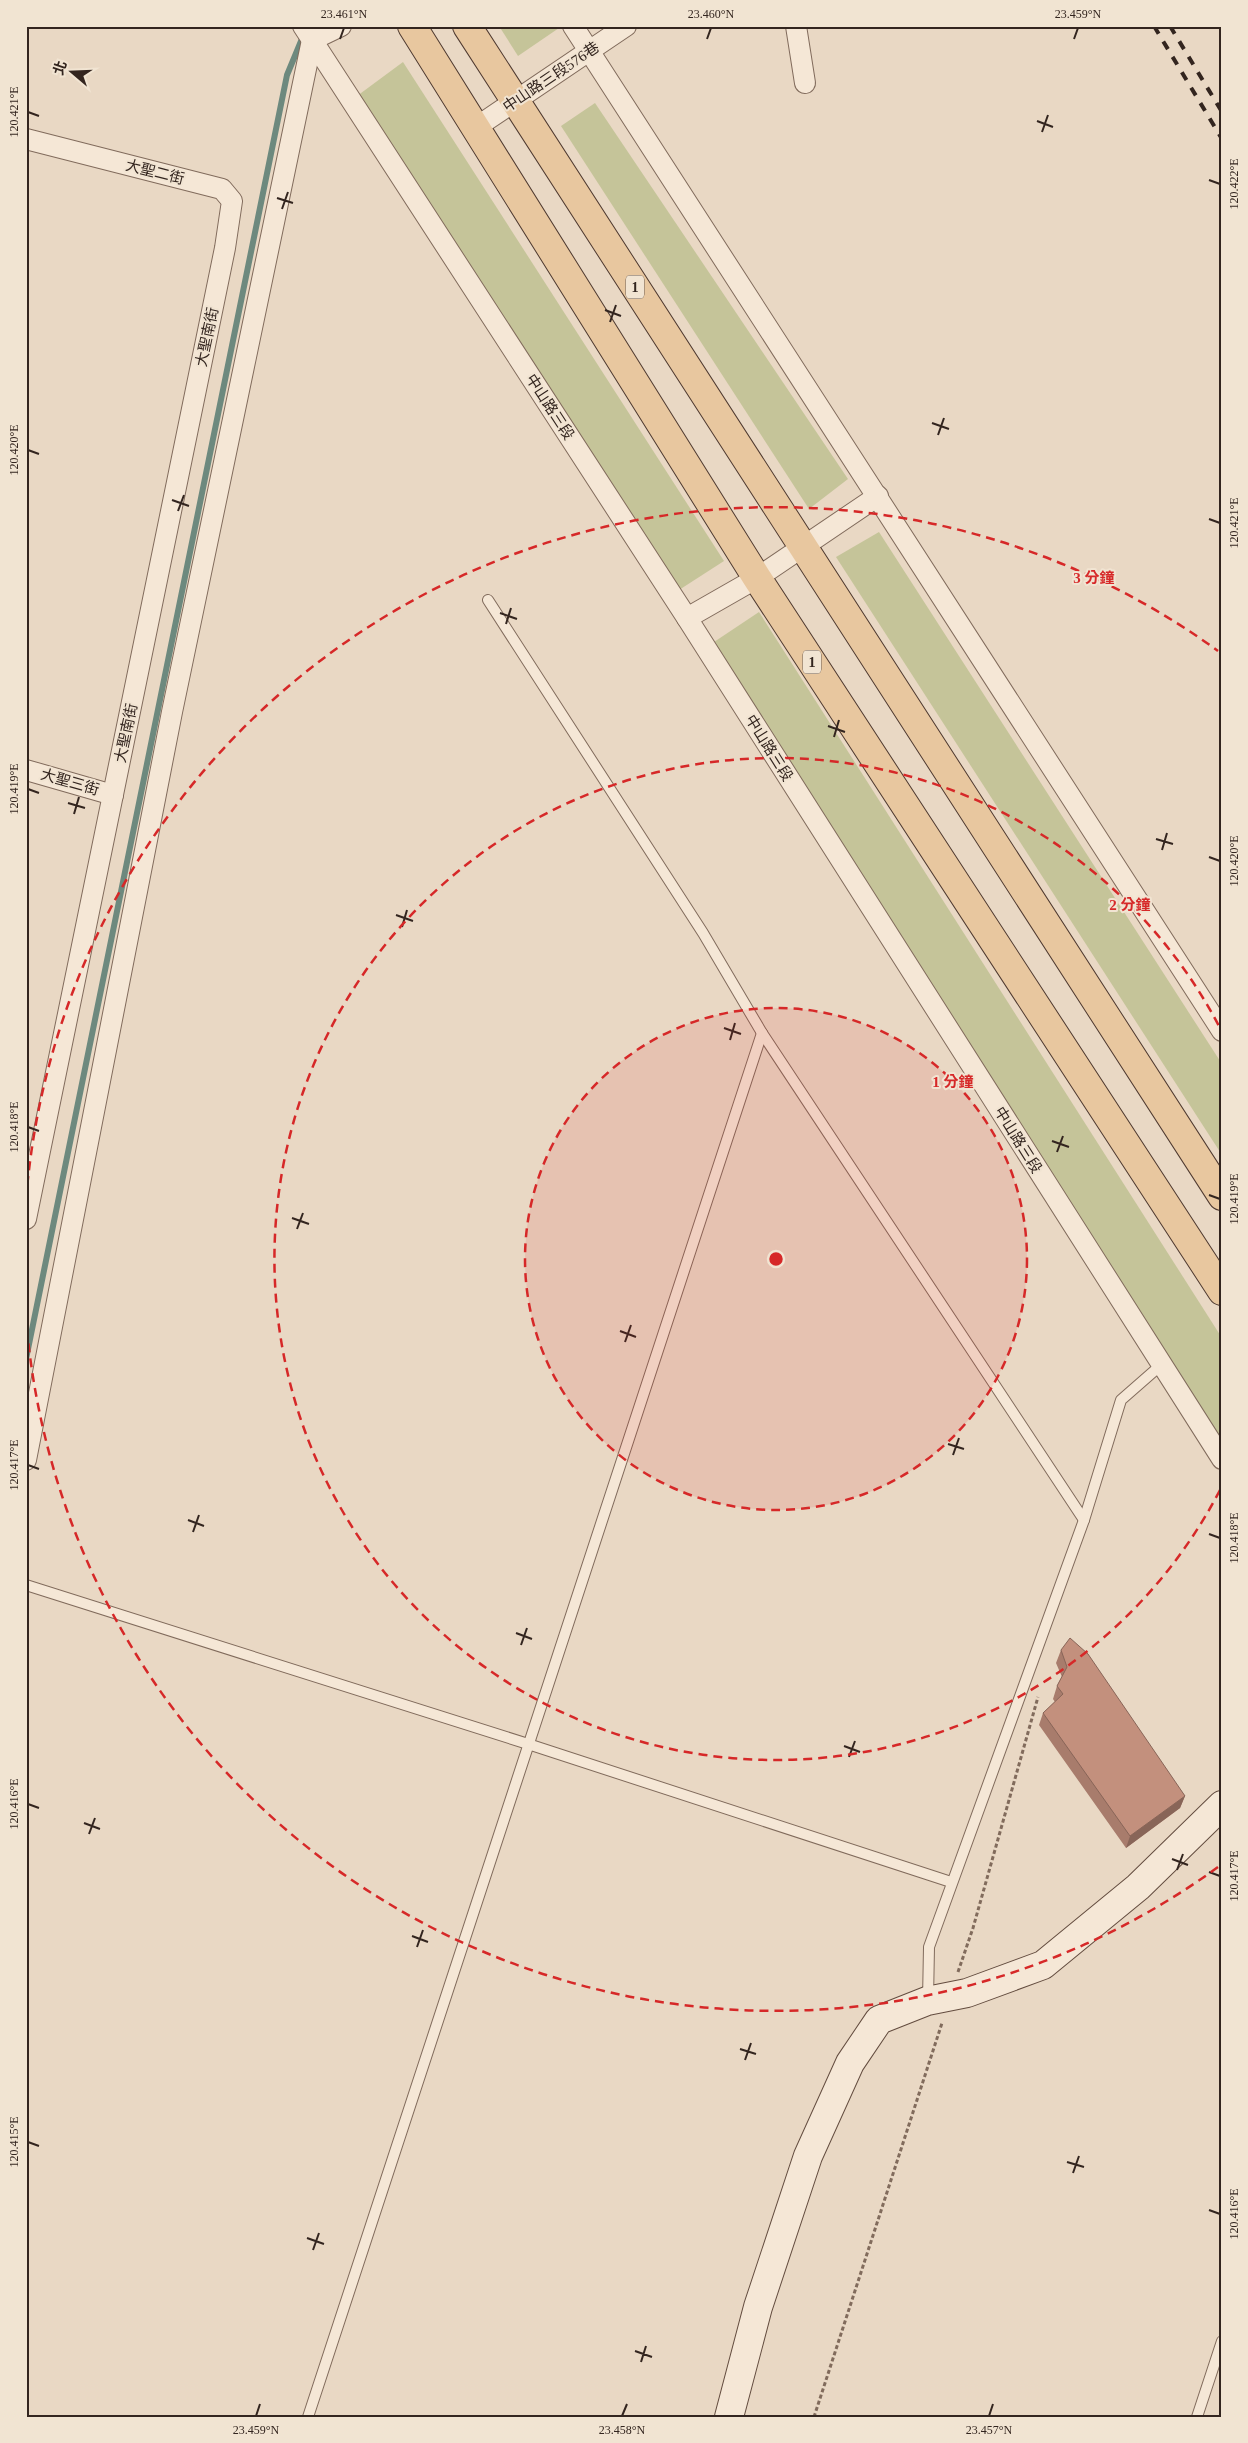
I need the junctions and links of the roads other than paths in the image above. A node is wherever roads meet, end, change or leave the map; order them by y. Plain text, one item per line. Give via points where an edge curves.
1 (341, 26) edge
2 (412, 26) edge
3 (467, 26) edge
4 (573, 26) edge
5 (626, 26) edge
6 (796, 26) edge
7 (307, 33) edge
8 (589, 51) junction
9 (805, 83) dead end
10 (515, 101) junction
11 (475, 128) junction
12 (26, 140) edge
13 (225, 248) joint
14 (878, 496) junction
15 (804, 548) junction
16 (758, 578) junction
17 (488, 600) dead end
18 (686, 618) junction
19 (26, 770) edge
20 (113, 795) junction
21 (1222, 1031) edge
22 (762, 1033) junction
23 (1222, 1196) edge
24 (26, 1219) edge
25 (1222, 1291) edge
26 (1161, 1365) junction
27 (1222, 1459) edge
28 (26, 1460) edge
29 (1084, 1520) junction
30 (26, 1585) edge
31 (528, 1744) junction
32 (1222, 1805) edge
33 (951, 1882) junction
34 (928, 2000) junction
35 (1222, 2342) edge
36 (308, 2417) edge
37 (729, 2417) edge
38 (1197, 2417) edge

1 - 7 street
2 - 11 main road, 1
3 - 10 main road, 1
4 - 8 street
5 - 8 street, 中山路三段576巷
6 - 9 street
7 - 18 street, 中山路三段
7 - 28 street
8 - 10 street, 中山路三段576巷
8 - 14 street
10 - 11 street, 中山路三段576巷
10 - 15 main road, 1
11 - 16 main road, 1
12 - 13 street, 大聖二街 via 222,189 232,201
13 - 20 street, 大聖南街
14 - 15 street
14 - 21 street
15 - 16 street
15 - 23 main road, 1
16 - 18 street
16 - 25 main road, 1
17 - 22 lane via 703,934
18 - 26 street, 中山路三段
19 - 20 street, 大聖三街
20 - 24 street, 大聖南街
22 - 29 lane
22 - 31 lane
26 - 27 street, 中山路三段
26 - 29 lane via 1121,1400
29 - 33 lane
30 - 31 lane
31 - 33 lane
31 - 36 lane
32 - 34 street via 1138,1887 1043,1965 967,1993
33 - 34 lane via 929,1947
34 - 37 street via 879,2020 850,2063 808,2156 758,2307
35 - 38 lane

